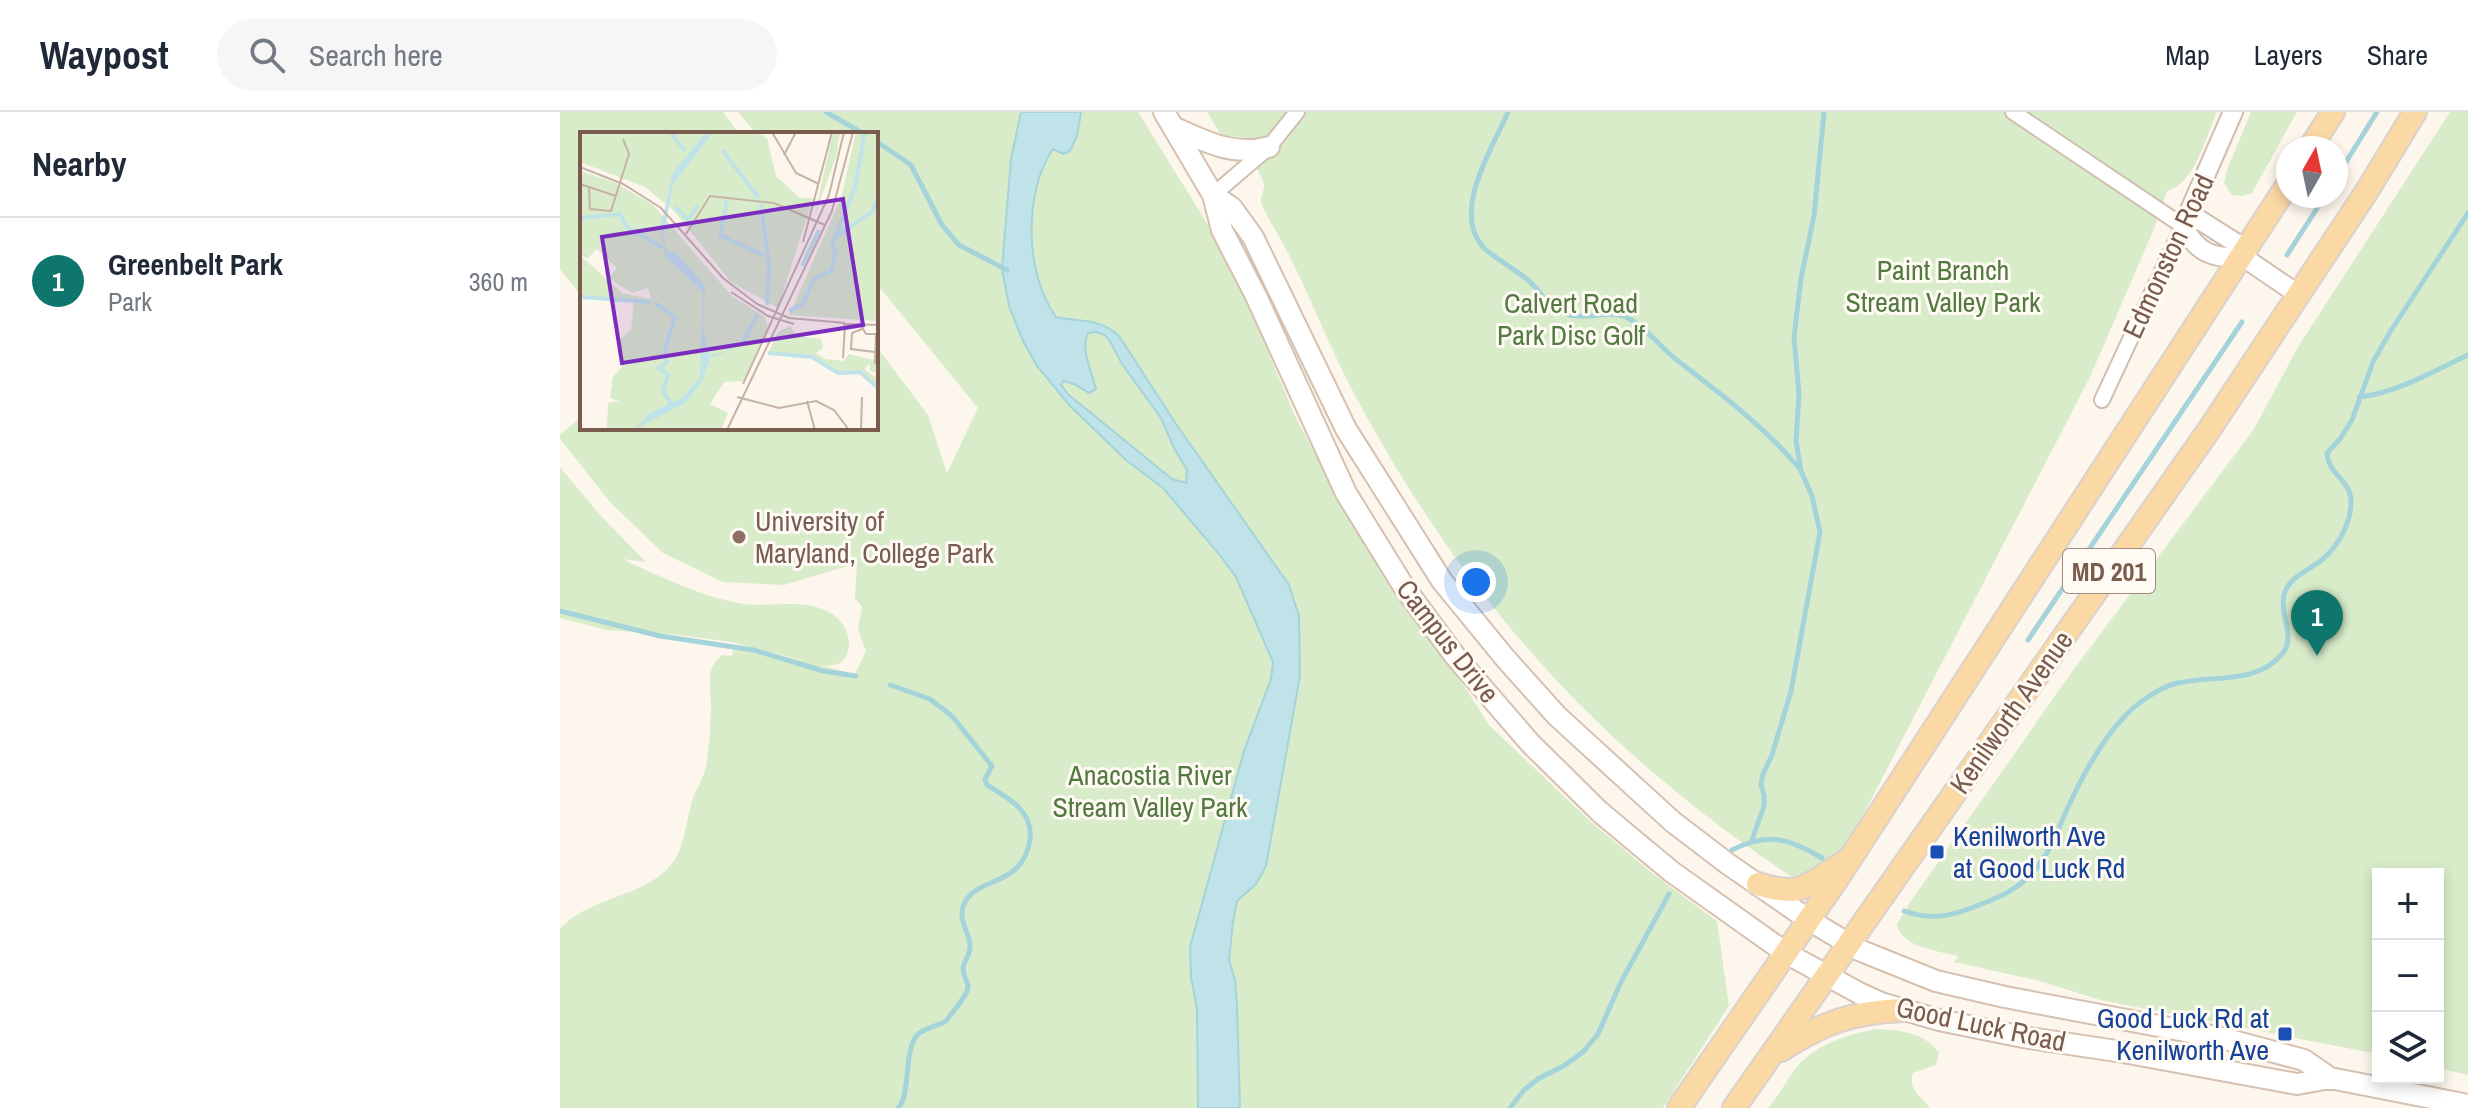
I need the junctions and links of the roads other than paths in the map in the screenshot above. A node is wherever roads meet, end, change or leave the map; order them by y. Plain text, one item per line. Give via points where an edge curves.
1 (1297, 112) edge
2 (2013, 112) edge
3 (2233, 112) edge
4 (2333, 112) edge
5 (2415, 112) edge
6 (1168, 119) edge
7 (2318, 136) edge
8 (1269, 147) junction
9 (1213, 195) junction
10 (2276, 203) edge
11 (2183, 226) junction
12 (2243, 257) junction
13 (2299, 295) junction
14 (2102, 400) dead end
15 (1851, 858) junction
16 (1758, 884) junction
17 (1809, 920) junction
18 (1848, 944) junction
19 (1786, 953) junction
20 (1826, 976) junction
21 (1902, 1010) junction
22 (1770, 1057) junction
23 (2330, 1078) junction
24 (2468, 1105) edge
25 (1679, 1108) edge
26 (1734, 1108) edge

1 - 8 street
2 - 11 street
3 - 11 street, Edmonston Road
4 - 7 main road
5 - 13 main road, Kenilworth Avenue / MD 201
6 - 8 main road via 1219,147
6 - 9 main road, Campus Drive
8 - 9 street
9 - 16 main road, Campus Drive via 1232,208 1253,237 1346,429 1442,581 1557,716 1673,822
9 - 19 main road, Campus Drive via 1222,230 1346,493 1404,587 1455,656 1530,743 1600,812 1672,872
10 - 12 main road, Kenilworth Avenue / MD 201
11 - 12 street via 2191,242 2217,258
11 - 14 street, Edmonston Road
12 - 13 street
12 - 15 main road, Kenilworth Avenue / MD 201
13 - 18 main road, Kenilworth Avenue / MD 201
15 - 16 main road via 1796,892
15 - 17 main road, Kenilworth Avenue / MD 201
16 - 17 main road, Campus Drive
17 - 18 main road, Campus Drive
17 - 19 main road, Kenilworth Avenue / MD 201
18 - 20 main road, Kenilworth Avenue / MD 201
18 - 23 main road, Good Luck Road via 1936,981 2222,1038 2304,1060
19 - 20 main road, Campus Drive
19 - 25 main road, Kenilworth Avenue / MD 201
20 - 21 main road, Good Luck Road
20 - 22 main road, Kenilworth Avenue / MD 201
21 - 22 main road via 1869,1011 1826,1024
21 - 23 main road, Good Luck Road via 2012,1035 2297,1084
22 - 26 main road, Kenilworth Avenue / MD 201
23 - 24 main road, Good Luck Road

